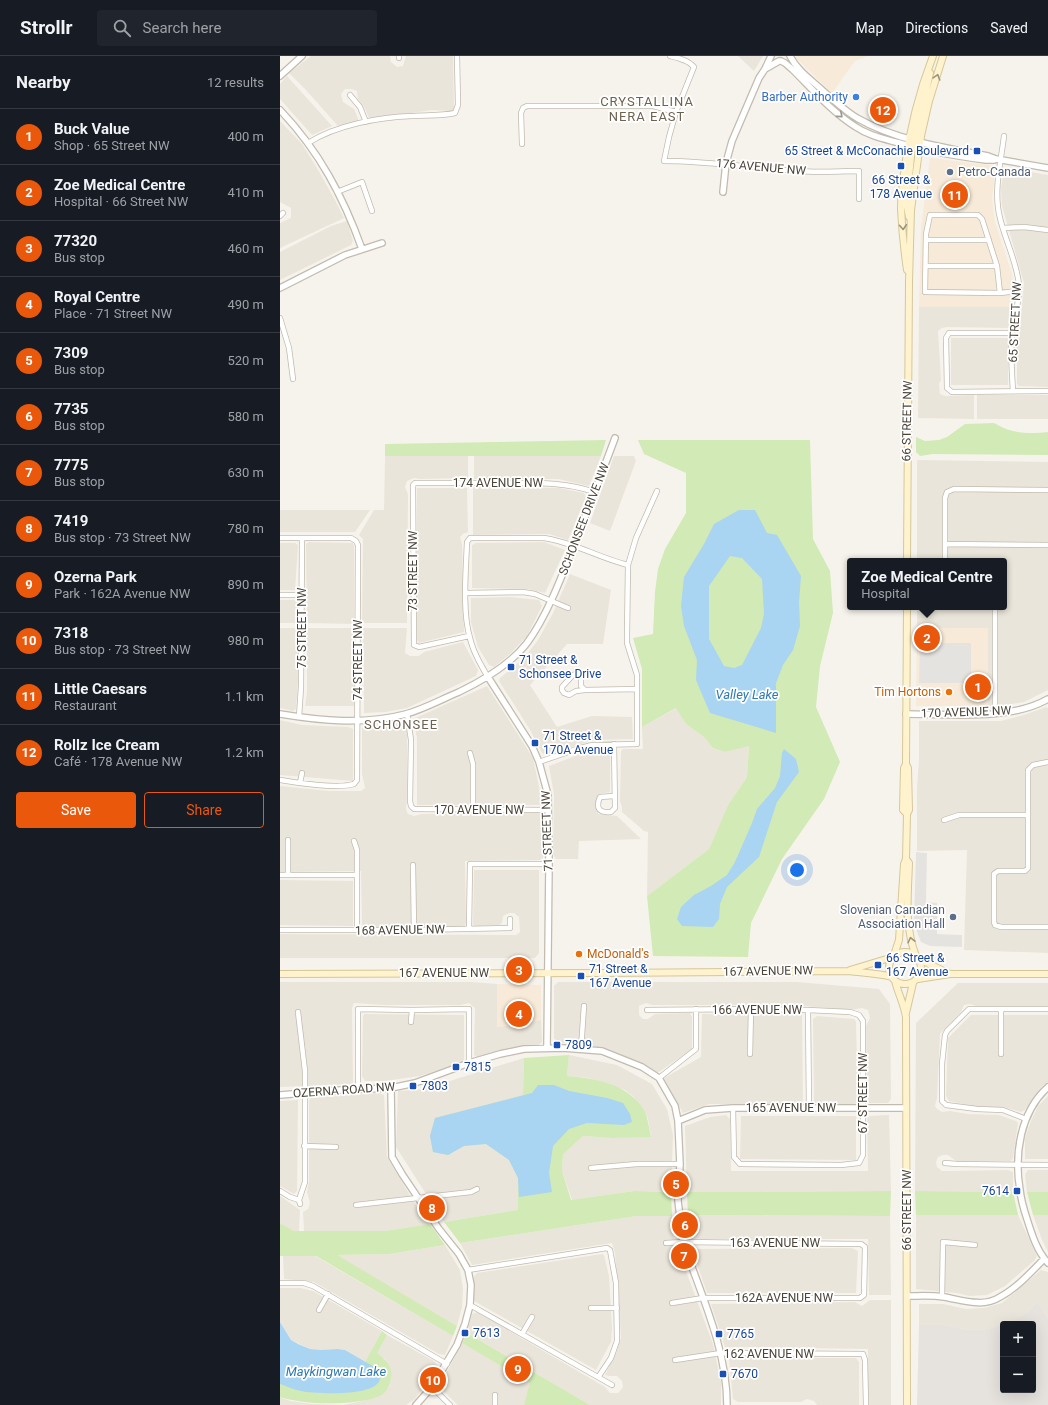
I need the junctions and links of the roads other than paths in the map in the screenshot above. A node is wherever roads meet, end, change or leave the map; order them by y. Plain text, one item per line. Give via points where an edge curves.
1 (302, 56) edge
2 (457, 56) edge
3 (670, 56) edge
4 (771, 56) edge
5 (789, 56) edge
6 (943, 56) edge
7 (932, 58) edge
8 (780, 61) junction
9 (765, 69) junction
10 (280, 76) edge
11 (350, 95) dead end
12 (280, 110) edge
13 (676, 112) junction
14 (366, 122) junction
15 (1004, 136) dead end
16 (915, 140) junction
17 (308, 143) junction
18 (522, 144) dead end
19 (910, 146) junction
20 (919, 149) junction
21 (999, 160) junction
22 (726, 163) junction
23 (1048, 168) edge
24 (337, 192) junction
25 (722, 192) dead end
26 (859, 200) dead end
27 (372, 211) dead end
28 (911, 225) junction
29 (1003, 228) junction
30 (1048, 230) edge
31 (926, 240) junction
32 (989, 240) junction
33 (382, 243) dead end
34 (362, 249) junction
35 (926, 266) junction
36 (996, 266) junction
37 (909, 282) junction
38 (280, 288) edge
39 (1019, 291) junction
40 (1000, 293) junction
41 (280, 318) edge
42 (1012, 333) junction
43 (292, 380) dead end
44 (1013, 391) junction
45 (1048, 391) edge
46 (615, 438) dead end
47 (1048, 490) edge
48 (657, 491) dead end
49 (594, 492) junction
50 (412, 497) joint
51 (280, 538) edge
52 (302, 538) junction
53 (945, 544) junction
54 (1048, 545) edge
55 (574, 546) junction
56 (907, 558) edge
57 (944, 558) edge
58 (628, 565) junction
59 (466, 593) junction
60 (302, 594) junction
61 (280, 595) edge
62 (551, 599) junction
63 (568, 608) dead end
64 (906, 610) edge
65 (995, 610) edge
66 (469, 636) junction
67 (488, 677) junction
68 (585, 690) junction
69 (637, 690) junction
70 (1048, 698) edge
71 (280, 714) edge
72 (407, 714) junction
73 (906, 714) junction
74 (995, 714) junction
75 (298, 717) junction
76 (358, 720) junction
77 (614, 744) junction
78 (470, 753) dead end
79 (539, 762) junction
80 (1048, 762) edge
81 (302, 773) dead end
82 (280, 780) edge
83 (300, 783) junction
84 (614, 796) junction
85 (473, 810) junction
86 (549, 810) junction
87 (1028, 815) junction
88 (944, 820) dead end
89 (288, 840) dead end
90 (354, 841) dead end
91 (906, 859) junction
92 (549, 864) junction
93 (413, 865) dead end
94 (280, 875) edge
95 (288, 875) junction
96 (357, 875) junction
97 (510, 919) dead end
98 (1048, 927) edge
99 (469, 929) junction
100 (280, 930) edge
101 (357, 930) junction
102 (414, 930) junction
103 (894, 956) junction
104 (918, 958) junction
105 (848, 970) junction
106 (280, 974) edge
107 (547, 974) junction
108 (950, 974) junction
109 (1048, 974) edge
110 (893, 979) junction
111 (915, 981) junction
112 (584, 1006) dead end
113 (696, 1009) junction
114 (751, 1009) junction
115 (1001, 1009) junction
116 (1048, 1009) edge
117 (412, 1010) junction
118 (647, 1010) dead end
119 (808, 1010) junction
120 (298, 1012) dead end
121 (905, 1015) junction
122 (863, 1021) joint
123 (411, 1022) dead end
124 (547, 1048) junction
125 (582, 1049) junction
126 (750, 1054) dead end
127 (1001, 1054) dead end
128 (469, 1063) junction
129 (659, 1078) junction
130 (391, 1088) junction
131 (1047, 1088) edge
132 (358, 1089) junction
133 (305, 1093) junction
134 (280, 1095) edge
135 (733, 1108) junction
136 (906, 1108) junction
137 (809, 1109) junction
138 (863, 1109) junction
139 (1026, 1119) junction
140 (678, 1121) junction
141 (304, 1146) junction
142 (336, 1148) dead end
143 (945, 1163) dead end
144 (680, 1164) junction
145 (1018, 1165) junction
146 (1048, 1165) edge
147 (591, 1168) dead end
148 (477, 1189) dead end
149 (280, 1190) edge
150 (419, 1199) junction
151 (356, 1205) dead end
152 (683, 1242) junction
153 (666, 1244) dead end
154 (976, 1245) dead end
155 (1046, 1261) edge
156 (468, 1270) junction
157 (280, 1283) edge
158 (328, 1294) junction
159 (864, 1295) joint
160 (907, 1296) junction
161 (942, 1297) junction
162 (703, 1298) junction
163 (672, 1303) dead end
164 (470, 1305) junction
165 (591, 1308) dead end
166 (617, 1308) junction
167 (319, 1310) dead end
168 (532, 1317) dead end
169 (522, 1334) junction
170 (721, 1353) junction
171 (675, 1360) dead end
172 (446, 1364) junction
173 (598, 1376) junction
174 (612, 1385) dead end
175 (432, 1387) junction
176 (495, 1395) dead end
177 (416, 1405) edge
178 (450, 1405) edge
179 (495, 1405) edge
180 (727, 1405) edge
181 (866, 1405) edge
182 (907, 1405) edge

1 - 10 street
2 - 14 street via 458,105 455,113 404,116
3 - 13 street via 694,67
4 - 8 street
4 - 9 street
5 - 8 street via 786,60
5 - 16 street via 798,68 855,117 882,131
16 -> 6 main road, 66 STREET NW
7 - 16 main road, 66 STREET NW via 920,93
8 - 9 street
8 -> 19 street via 790,66 831,108 853,125 879,138
9 - 22 street via 739,123
11 - 14 street via 360,107
12 - 17 street
13 - 18 street via 660,107 643,106 527,106 521,113
13 - 22 street, 176 AVENUE NW via 664,161
14 - 17 street via 327,133
15 - 21 street, 65 STREET NW
16 - 19 main road, 66 STREET NW
16 - 20 main road, 66 STREET NW
16 - 21 street
17 - 24 street
19 - 20 street
19 - 28 main road via 906,202
19 -> 37 main road, 66 STREET NW via 901,208
20 - 21 street
20 - 28 main road, 66 STREET NW
21 - 23 street
21 - 29 street, 65 STREET NW via 997,204
22 - 25 street
22 - 26 street, 176 AVENUE NW via 799,171 859,171
24 - 27 street via 362,182
24 - 34 street via 350,216
28 - 37 main road, 66 STREET NW
29 - 30 street
29 - 39 street, 65 STREET NW
31 - 32 street
31 - 32 street via 930,215 978,214
31 - 35 street
32 - 36 street
33 - 34 street
34 - 38 street
35 - 36 street
35 - 40 street via 925,292
36 - 40 street
37 - 56 main road, 66 STREET NW
39 - 40 street
39 - 42 street, 65 STREET NW
41 - 43 street via 289,348
42 - 44 street, 65 STREET NW
42 - 44 street via 949,333 946,338 946,385 952,392
44 - 45 street
46 - 49 street, SCHONSEE DRIVE NW
47 - 53 street via 954,489 946,492
48 - 58 street via 636,538
49 - 50 street, 174 AVENUE NW via 555,484 415,483
49 - 55 street, SCHONSEE DRIVE NW
50 - 66 street, 73 STREET NW via 414,645 422,647
51 - 52 street
52 - 60 street, 75 STREET NW
52 - 76 street, 74 STREET NW via 353,539 358,545
53 - 54 street
53 - 57 street
55 - 58 street
55 - 59 street, 71 STREET NW via 544,538 470,538 467,542
55 - 62 street, SCHONSEE DRIVE NW
58 - 69 street via 627,643 635,667
59 - 62 street via 523,592
59 - 66 street, 71 STREET NW
60 - 61 street
60 - 75 street, 75 STREET NW via 302,687
62 - 63 street
62 - 67 street, SCHONSEE DRIVE NW via 525,646
64 - 73 main road
65 - 74 street
66 - 67 street, 71 STREET NW via 477,659
67 - 72 street, SCHONSEE DRIVE NW
67 - 79 street, 71 STREET NW via 527,738
68 - 68 street via 581,686 581,677 578,673 562,687 567,695
68 - 69 street
69 - 77 street via 638,744
70 - 74 street, 170 AVENUE NW via 1023,709
71 - 75 street, SCHONSEE DRIVE NW
72 - 76 street, SCHONSEE DRIVE NW
72 - 85 street, 170 AVENUE NW via 411,740 411,806 421,810
73 - 74 street, 170 AVENUE NW
73 - 91 main road via 909,810
75 - 76 street, SCHONSEE DRIVE NW via 329,721
76 - 83 street, 74 STREET NW via 356,782 348,785
77 - 79 street via 592,745
77 - 84 street
78 - 85 street via 473,764
79 - 86 street, 71 STREET NW
80 - 87 street via 1029,768
81 - 83 street
82 - 83 street
84 - 84 street via 614,810 600,811 600,797
85 - 86 street, 170 AVENUE NW
86 - 92 street, 71 STREET NW
87 - 88 street via 959,815
87 - 98 street via 1028,866 1023,871 995,873 994,922 1001,927
89 - 95 street
90 - 96 street via 357,850
91 - 103 main road via 899,940
104 -> 91 main road via 911,943 908,923 909,863
92 - 99 street via 470,864
92 - 107 street, 71 STREET NW
93 - 102 street
94 - 95 street
95 - 96 street
96 - 101 street
97 - 99 street, 168 AVENUE NW via 510,928
99 - 102 street, 168 AVENUE NW
100 - 101 street, 168 AVENUE NW
101 - 102 street, 168 AVENUE NW
103 - 104 main road via 906,952
103 - 105 main road, 167 AVENUE NW
103 - 110 main road via 889,968
104 - 108 main road
104 - 111 main road via 922,968
105 - 107 main road, 167 AVENUE NW
105 - 110 main road, 167 AVENUE NW
106 - 107 main road, 167 AVENUE NW
107 - 124 street, 71 STREET NW
108 - 109 main road
108 - 111 main road
110 - 111 main road via 903,984
110 - 121 main road, 66 STREET NW
111 - 121 main road, 66 STREET NW
112 - 125 street
113 - 114 street, 166 AVENUE NW
113 - 118 street, 166 AVENUE NW
113 - 129 street via 696,1049
114 - 119 street, 166 AVENUE NW
114 - 126 street
115 - 116 street
115 - 127 street
115 - 139 street via 969,1009 947,1031 942,1064 942,1098 946,1105 1003,1110
117 - 123 street
117 - 128 street via 469,1009
117 - 132 street via 358,1009
119 - 122 street, 166 AVENUE NW via 850,1012 859,1015
119 - 137 street
120 - 133 street
121 - 136 main road, 66 STREET NW
122 - 138 street, 67 STREET NW
124 - 125 street, OZERNA ROAD NW
124 - 128 street, OZERNA ROAD NW via 524,1049
125 - 129 street, OZERNA ROAD NW via 602,1051 642,1067
128 - 130 street, OZERNA ROAD NW via 415,1083
129 - 140 street, OZERNA ROAD NW via 675,1106
130 - 132 street, OZERNA ROAD NW
130 - 150 street via 392,1157
131 - 139 street via 1039,1096
132 - 133 street, OZERNA ROAD NW
133 - 134 street, OZERNA ROAD NW
133 - 141 street
135 - 137 street, 165 AVENUE NW
135 - 138 street, 67 STREET NW via 734,1157 740,1164 841,1165 859,1163 863,1155
135 - 140 street, 165 AVENUE NW via 705,1110
136 - 138 street, 165 AVENUE NW
136 - 160 main road, 66 STREET NW
137 - 138 street, 165 AVENUE NW
139 - 145 street via 1020,1140
140 - 144 street, OZERNA ROAD NW
141 - 142 street
141 - 149 street via 305,1182 300,1202
143 - 145 street
144 - 147 street
144 - 152 street, OZERNA ROAD NW via 679,1206
145 - 146 street
145 - 155 street via 1022,1200 1032,1234
148 - 150 street
150 - 151 street
150 - 156 street
152 - 153 street
152 - 159 street, 163 AVENUE NW via 861,1244 865,1247
152 - 162 street, OZERNA ROAD NW
154 - 161 street via 943,1242
155 - 161 street via 1000,1298 986,1302 965,1302
156 - 164 street via 471,1285
156 - 166 street via 607,1248 610,1250 616,1278
157 - 158 street via 313,1286
158 - 167 street
158 - 172 street
159 - 162 street, 162A AVENUE NW via 860,1298
160 - 161 street
160 - 182 main road, 66 STREET NW
162 - 163 street
162 - 170 street, OZERNA ROAD NW
164 - 169 street
164 - 172 street via 457,1345
165 - 166 street
166 - 173 street via 617,1341 611,1358
168 - 169 street
169 - 173 street
170 - 171 street, 162 AVENUE NW
170 - 180 street, OZERNA ROAD NW via 727,1387
170 - 181 street, 162 AVENUE NW via 863,1354
172 - 175 street
173 - 174 street
175 - 177 street
175 - 178 street
176 - 179 street

